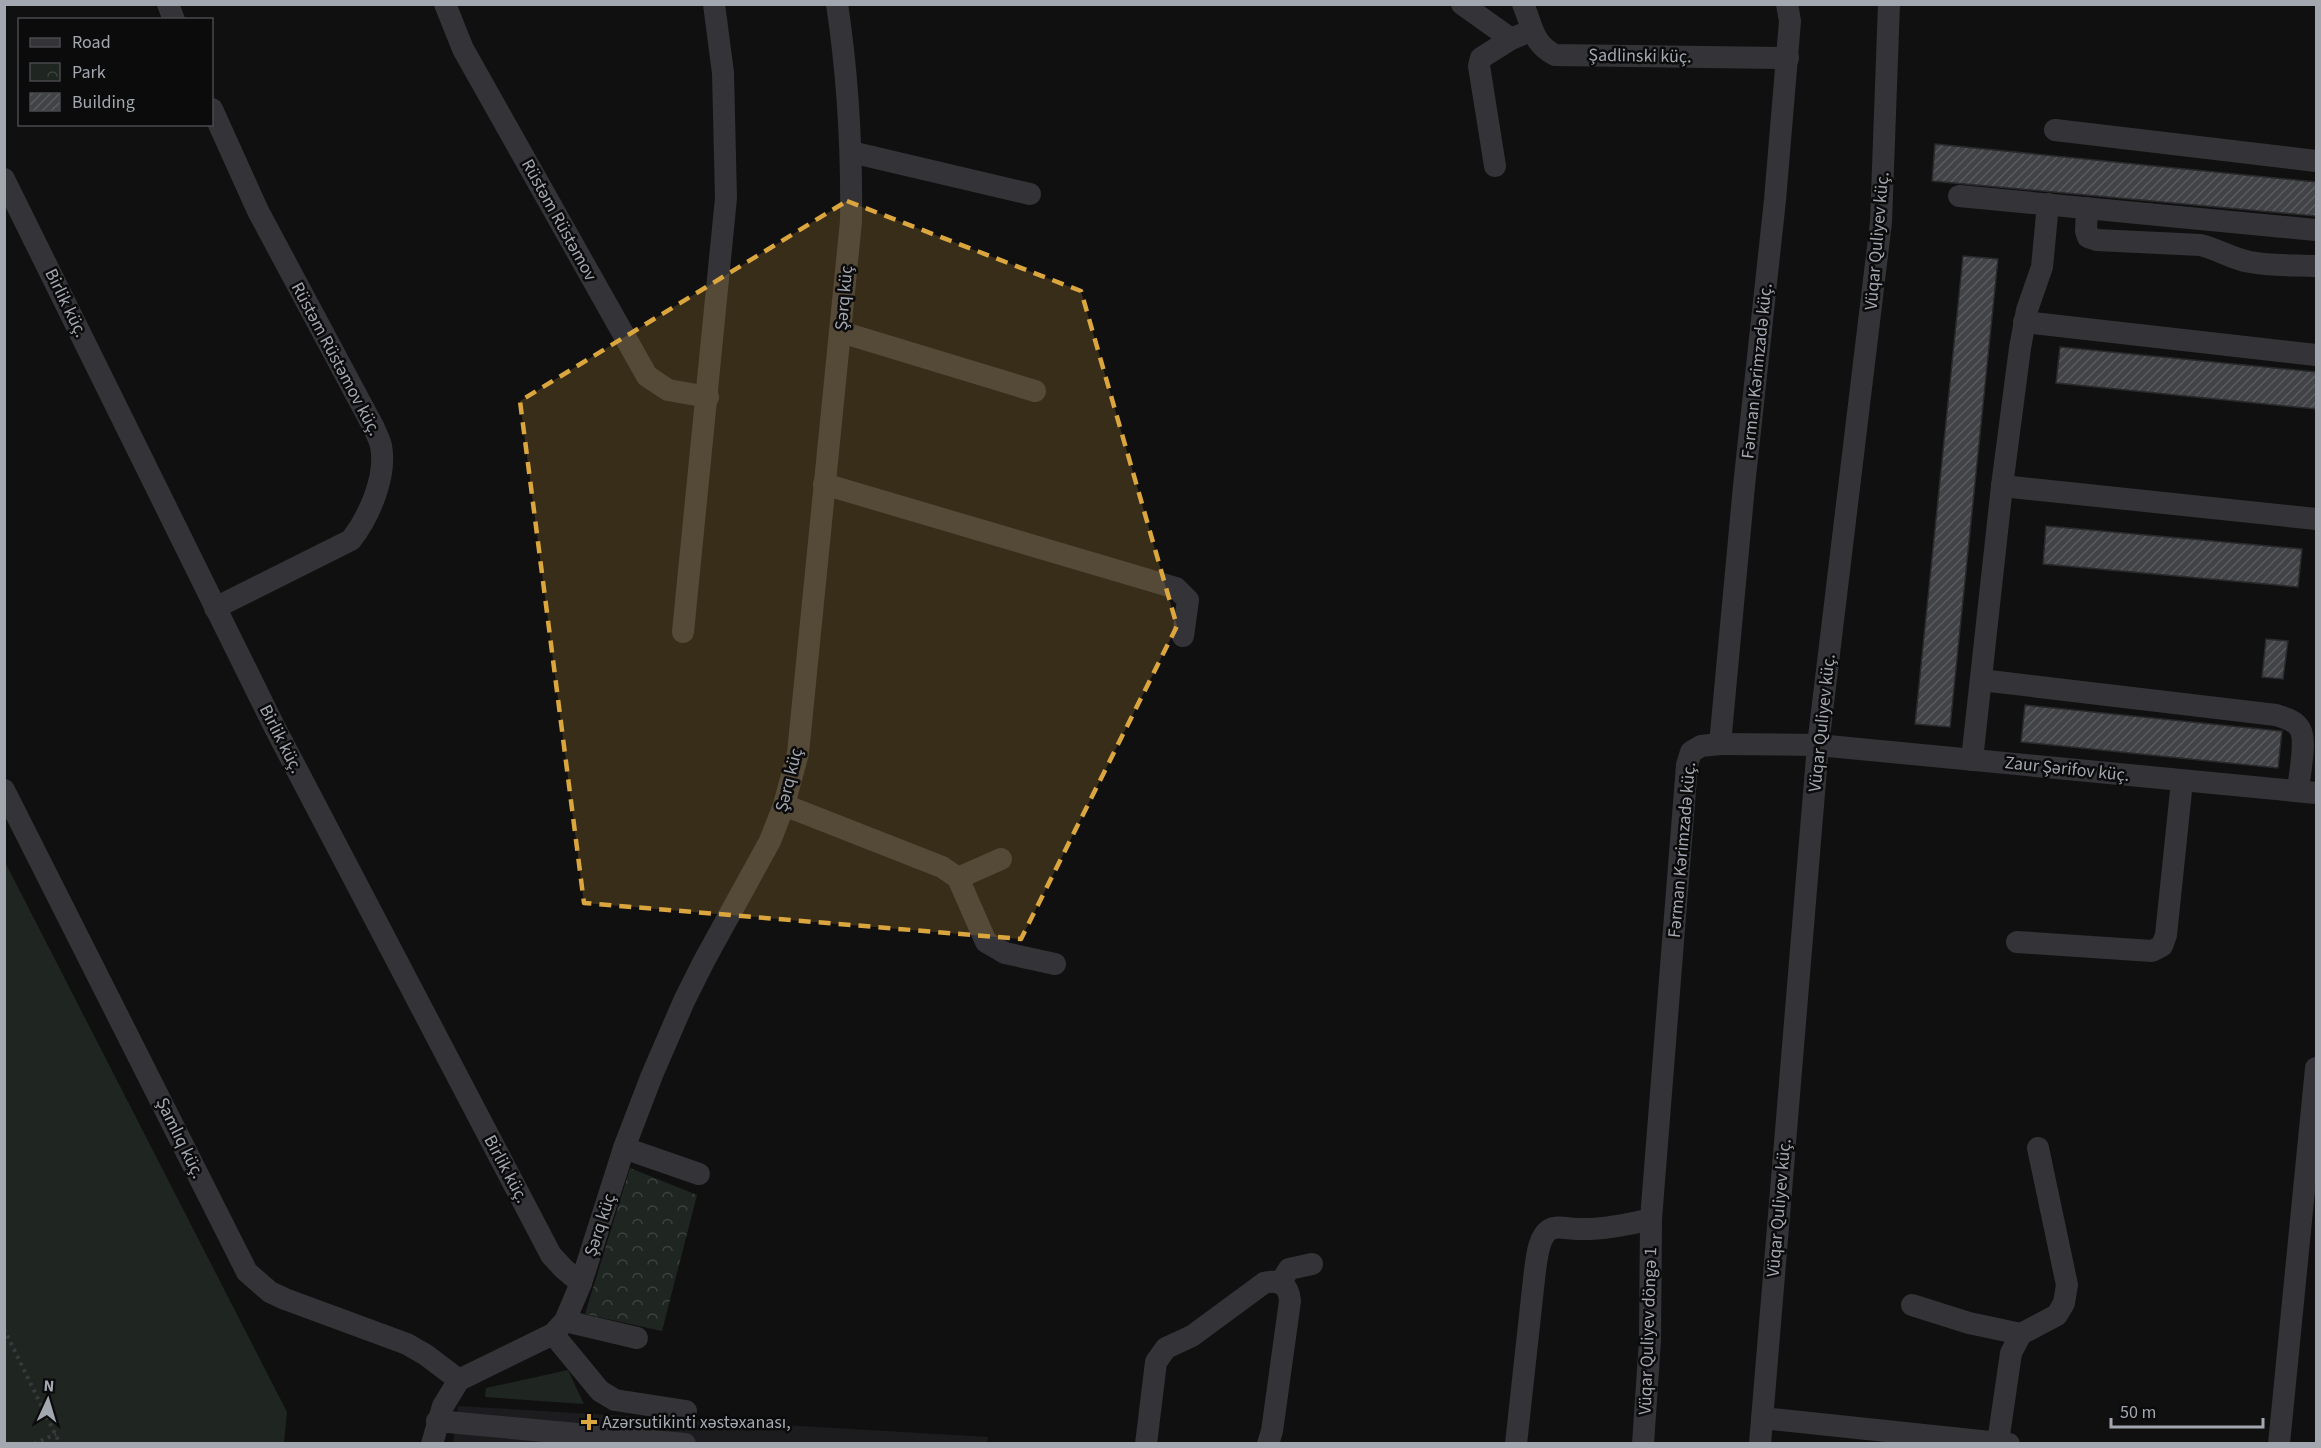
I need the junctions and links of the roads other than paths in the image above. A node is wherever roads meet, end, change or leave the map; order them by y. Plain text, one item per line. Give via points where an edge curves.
1 (445, 4) edge
2 (714, 4) edge
3 (837, 4) edge
4 (1462, 4) edge
5 (1523, 4) edge
6 (1787, 4) edge
7 (1889, 4) edge
8 (1532, 31) junction
9 (1511, 39) junction
10 (1788, 58) junction
11 (213, 111) edge
12 (2055, 130) dead end
13 (852, 152) junction
14 (2316, 161) edge
15 (1495, 165) dead end
16 (4, 179) edge
17 (1030, 194) dead end
18 (1959, 196) dead end
19 (2048, 204) junction
20 (2087, 208) junction
21 (2316, 230) edge
22 (2316, 266) edge
23 (2024, 322) junction
24 (841, 332) junction
25 (2316, 355) edge
26 (1035, 391) dead end
27 (708, 397) junction
28 (824, 484) junction
29 (2001, 486) junction
30 (2316, 519) edge
31 (215, 608) junction
32 (683, 632) dead end
33 (1183, 636) dead end
34 (1981, 680) junction
35 (1720, 744) junction
36 (1818, 745) junction
37 (1971, 759) junction
38 (2182, 781) junction
39 (4, 790) edge
40 (2307, 792) edge
41 (784, 806) junction
42 (1001, 859) dead end
43 (958, 878) junction
44 (2017, 942) dead end
45 (1055, 964) dead end
46 (2316, 1068) edge
47 (624, 1148) junction
48 (2038, 1148) dead end
49 (699, 1174) dead end
50 (1652, 1219) junction
51 (1312, 1264) dead end
52 (1281, 1282) junction
53 (581, 1283) junction
54 (1912, 1305) dead end
55 (559, 1328) junction
56 (2021, 1334) junction
57 (637, 1338) dead end
58 (459, 1380) junction
59 (686, 1411) dead end
60 (1762, 1418) junction
61 (437, 1421) junction
62 (432, 1443) edge
63 (685, 1443) edge
64 (1146, 1443) edge
65 (1268, 1443) edge
66 (1516, 1443) edge
67 (1643, 1443) edge
68 (1760, 1443) edge
69 (2003, 1443) edge
70 (2279, 1443) edge

1 - 27 street, Rüstəm Rüstəmov via 463,49 647,376 668,390
2 - 27 street via 723,73 726,198
3 - 13 street, Şərq küç
4 - 9 street
5 - 8 street, Şadlinski küç.
6 - 10 street, Fərman Kərimzadə küç.
7 - 36 street, Vüqar Quliyev küç. via 1881,222
8 - 9 street
8 - 10 street, Şadlinski küç. via 1543,48 1555,55
9 - 15 street via 1481,58 1479,66
10 - 35 street, Fərman Kərimzadə küç.
11 - 31 street, Rüstəm Rüstəmov küç. via 258,211 374,428 381,445 382,469 365,523 351,540
12 - 14 street
13 - 17 street
13 - 24 street, Şərq küç via 851,221
16 - 31 street, Birlik küç.
18 - 19 street
19 - 20 street
19 - 23 street via 2042,267
20 - 21 street
20 - 22 street via 2086,231 2088,237 2097,240 2200,245 2216,248 2238,260
23 - 25 street
23 - 29 street
24 - 26 street
24 - 28 street, Şərq küç
27 - 32 street
28 - 33 street via 1176,588 1188,600
28 - 41 street, Şərq küç via 798,753
29 - 30 street
29 - 34 street
31 - 53 street, Birlik küç. via 551,1255
34 - 37 street
34 - 40 street via 2290,719 2303,739
35 - 36 street, Zaur Şərifov küç.
35 - 50 street, Fərman Kərimzadə küç. via 1701,746 1691,752 1687,765
36 - 37 street, Zaur Şərifov küç.
36 - 60 street, Vüqar Quliyev küç.
37 - 38 street, Zaur Şərifov küç.
38 - 40 street, Zaur Şərifov küç.
38 - 44 street via 2162,946 2152,951
39 - 58 street, Şamlıq küç. via 247,1272 285,1299 407,1344
41 - 43 street via 942,867
41 - 47 street, Şərq küç via 770,841 684,1001
42 - 43 street
43 - 45 street via 986,942 1005,954
46 - 70 street
47 - 49 street
47 - 53 street, Şərq küç
48 - 56 street via 2067,1285 2057,1315
50 - 66 street via 1592,1229 1551,1228 1542,1238
50 - 67 street, Vüqar Quliyev döngə 1
51 - 52 street via 1289,1269
52 - 64 street via 1264,1283 1220,1317 1159,1355
52 - 65 street via 1290,1301
53 - 55 street, Şərq küç
54 - 56 street
55 - 57 street
55 - 58 street
55 - 59 street via 600,1391 615,1400
56 - 69 street via 2007,1369
58 - 61 street
60 - 68 street, Vüqar Quliyev küç.
60 - 69 street
61 - 62 street
61 - 63 street

